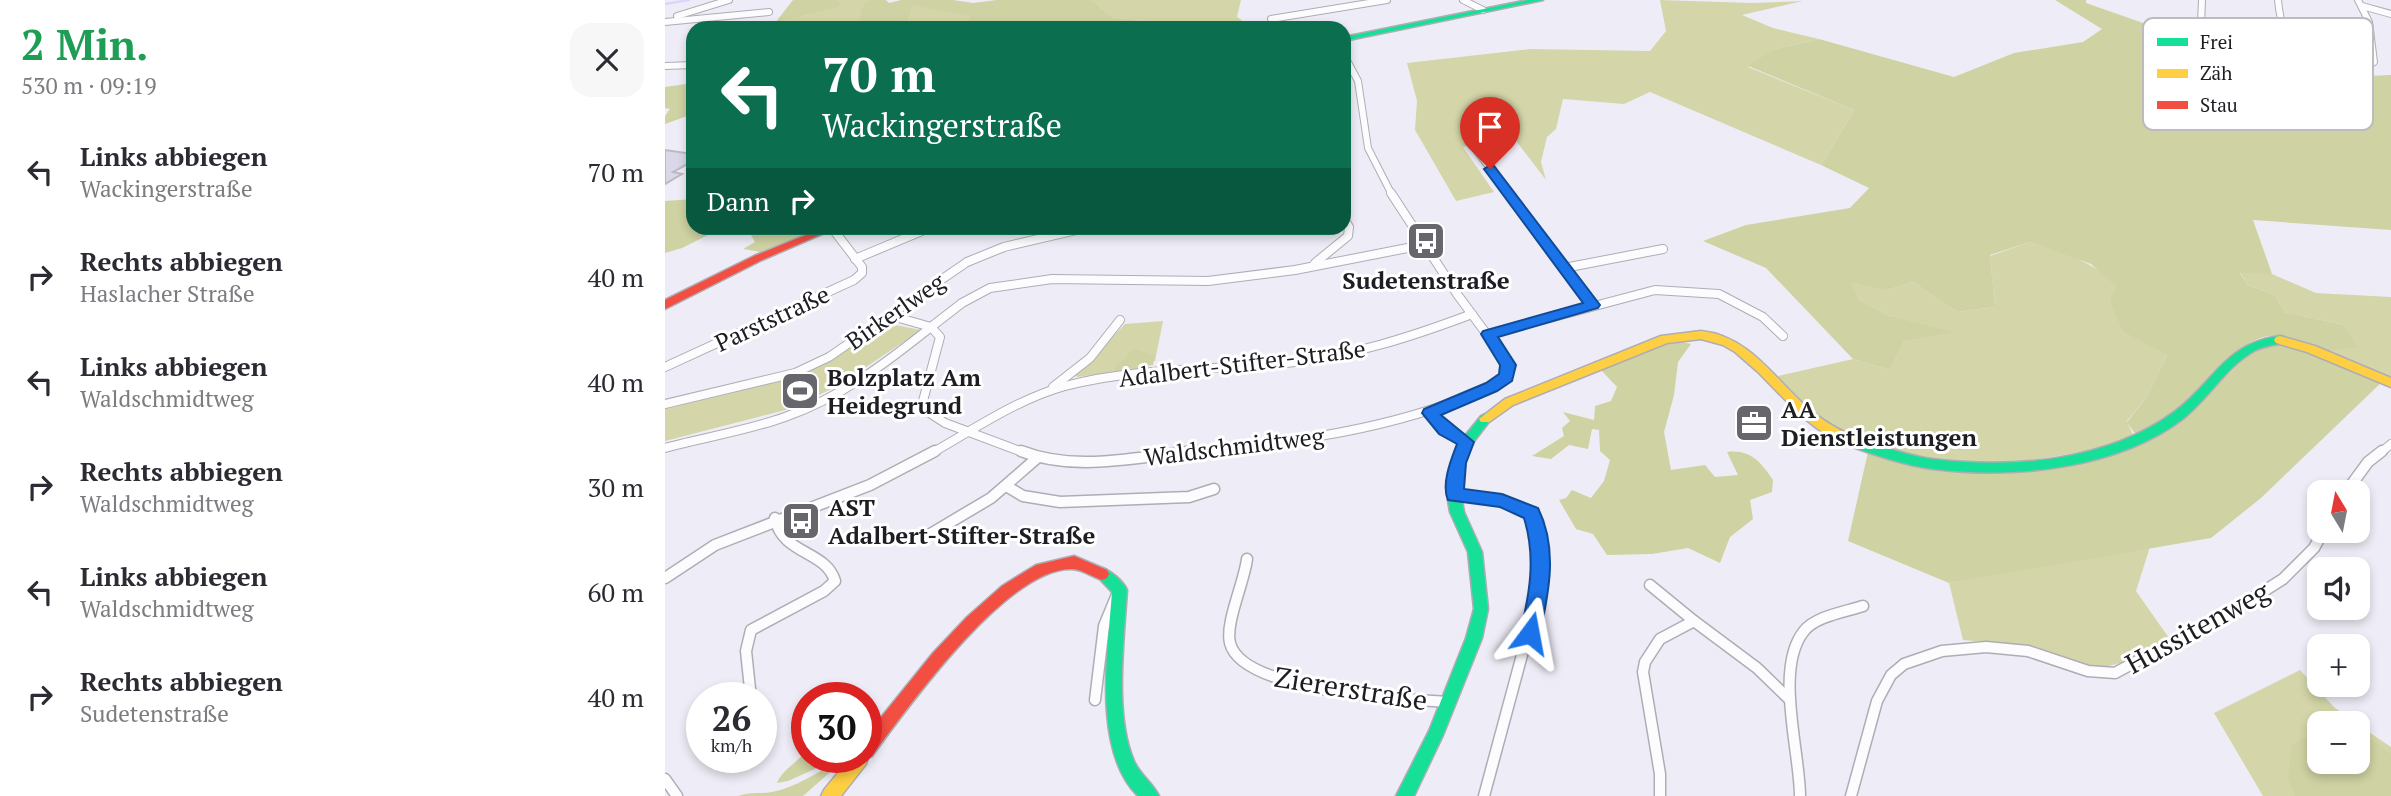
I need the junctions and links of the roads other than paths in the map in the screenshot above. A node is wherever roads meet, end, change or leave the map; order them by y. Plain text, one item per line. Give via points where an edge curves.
1 (729, 0) edge
2 (1387, 0) edge
3 (1463, 0) edge
4 (1539, 0) edge
5 (2202, 0) edge
6 (2278, 0) edge
7 (2360, 3) edge
8 (1483, 10) junction
9 (769, 12) dead end
10 (2391, 13) edge
11 (2201, 18) edge
12 (2279, 18) edge
13 (1271, 19) dead end
14 (665, 21) edge
15 (1351, 38) edge
16 (2373, 39) edge
17 (2373, 63) edge
18 (686, 65) edge
19 (665, 66) edge
20 (1351, 68) edge
21 (1477, 151) dead end
22 (815, 235) edge
23 (837, 235) edge
24 (912, 235) edge
25 (1055, 235) edge
26 (1348, 235) edge
27 (1423, 245) junction
28 (1663, 249) dead end
29 (855, 259) junction
30 (1312, 266) junction
31 (1564, 268) junction
32 (665, 305) edge
33 (1593, 305) junction
34 (1472, 314) junction
35 (892, 316) junction
36 (1120, 320) dead end
37 (930, 327) junction
38 (1489, 334) junction
39 (1783, 336) dead end
40 (665, 367) edge
41 (2391, 383) edge
42 (1049, 390) junction
43 (665, 404) edge
44 (1430, 413) junction
45 (968, 432) junction
46 (1466, 442) junction
47 (2391, 444) edge
48 (665, 449) edge
49 (1037, 458) junction
50 (2355, 480) edge
51 (1006, 486) junction
52 (1214, 489) dead end
53 (1454, 495) junction
54 (775, 519) junction
55 (922, 540) dead end
56 (2318, 543) edge
57 (1247, 559) dead end
58 (665, 578) edge
59 (1650, 585) dead end
60 (1119, 589) junction
61 (1863, 606) dead end
62 (1694, 621) junction
63 (749, 682) edge
64 (1789, 699) junction
65 (1095, 700) dead end
66 (1447, 702) junction
67 (882, 730) edge
68 (848, 773) edge
69 (665, 779) edge
70 (1142, 794) edge
71 (677, 796) edge
72 (830, 796) edge
73 (1405, 796) edge
74 (1483, 796) edge
75 (1660, 796) edge
76 (1800, 796) edge
77 (1851, 796) edge

1 - 14 street
2 - 13 street
3 - 8 street
4 - 8 street
5 - 11 street
6 - 12 street
7 - 10 street
8 - 15 street
9 - 14 street
16 - 17 street
18 - 19 street
20 - 27 street via 1358,81 1369,148
21 - 31 street
22 - 32 street
23 - 29 street
24 - 29 street
25 - 35 street, Birkerlweg via 1003,247 967,262 908,300
26 - 30 street
27 - 30 street, Birkerlweg
27 - 34 street
28 - 31 street
29 - 40 street, Parststraße via 862,273 854,280
30 - 37 street, Birkerlweg via 1208,281 1052,279 990,288
31 - 33 street
33 - 38 street
33 - 39 street via 1655,290 1719,293 1763,317
34 - 38 street
34 - 42 street, Adalbert-Stifter-Straße via 1360,351 1156,372
35 - 37 street
35 - 43 street, Birkerlweg via 795,373
36 - 42 street, Adalbert-Stifter-Straße via 1090,358
37 - 45 street, Waldschmidtweg via 939,334 939,343 922,405 931,415
37 - 48 street, Birkerlweg via 862,378 815,404 784,418
38 - 44 street, Waldschmidtweg via 1508,365 1507,377
41 - 46 street via 2307,348 2266,340 2249,348 2179,415 2145,436 2098,451 2010,467 1958,467 1898,458 1849,441 1803,411 1731,342 1690,335 1665,340 1521,396 1485,419
42 - 45 street, Adalbert-Stifter-Straße
44 - 46 street
44 - 49 street, Waldschmidtweg via 1268,445 1098,461
45 - 49 street, Waldschmidtweg
45 - 54 street, Adalbert-Stifter-Straße via 828,504
46 - 53 street
47 - 50 street via 2368,461
49 - 51 street
51 - 52 street via 1023,496 1060,502 1189,497
51 - 55 street
53 - 66 street via 1475,552 1481,609
53 - 74 street via 1502,500 1531,513 1540,540 1541,588
54 - 58 street, Adalbert-Stifter-Straße via 734,534
54 - 63 street via 778,533 831,570 835,580 824,591 751,630 745,651
56 - 77 street, Hussitenweg via 2265,591 2115,673 2097,674 2042,654 1998,647 1958,647 1904,665 1892,674 1877,706
57 - 66 street, Ziererstraße via 1229,629 1232,650 1248,667 1304,685 1375,697
59 - 62 street
60 - 65 street via 1104,626
60 - 67 street via 1096,567 1073,562 1044,568 1014,582 961,631
60 - 70 street via 1118,742 1129,775
61 - 64 street via 1805,630 1794,659
62 - 64 street via 1757,668
62 - 75 street via 1662,637 1644,658
64 - 76 street via 1800,764
66 - 73 street
68 - 72 street
69 - 71 street

